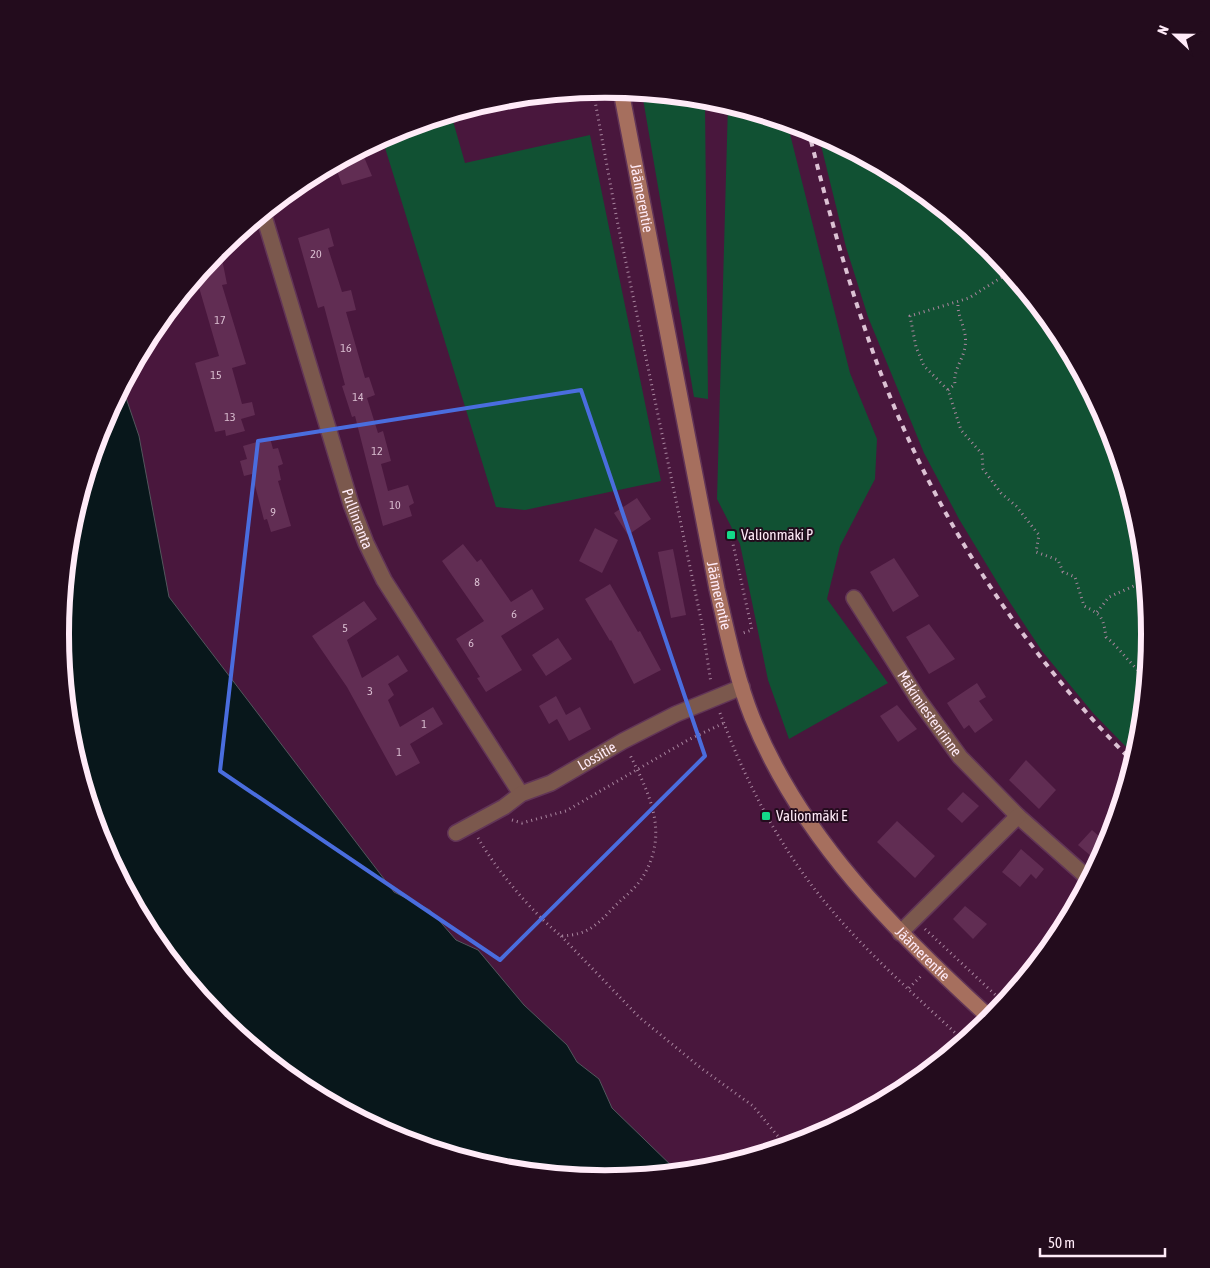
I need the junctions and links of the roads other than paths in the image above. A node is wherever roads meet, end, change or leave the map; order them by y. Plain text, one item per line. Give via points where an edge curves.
1 (622, 98) edge
2 (265, 220) edge
3 (854, 598) dead end
4 (742, 687) junction
5 (521, 794) junction
6 (1018, 816) junction
7 (456, 833) dead end
8 (1084, 875) edge
9 (900, 933) junction
10 (985, 1012) edge

1 - 4 main road, Jäämerentie via 717,589
2 - 5 street, Pullinranta via 351,504 366,543 384,580
3 - 6 street, Mäkimiestenrinne via 960,757
4 - 5 street, Lossitie via 676,714 550,783
4 - 9 main road, Jäämerentie via 755,724 790,796 817,835
5 - 7 street, Lossitie
6 - 8 street, Mäkimiestenrinne
6 - 9 street
9 - 10 main road, Jäämerentie

